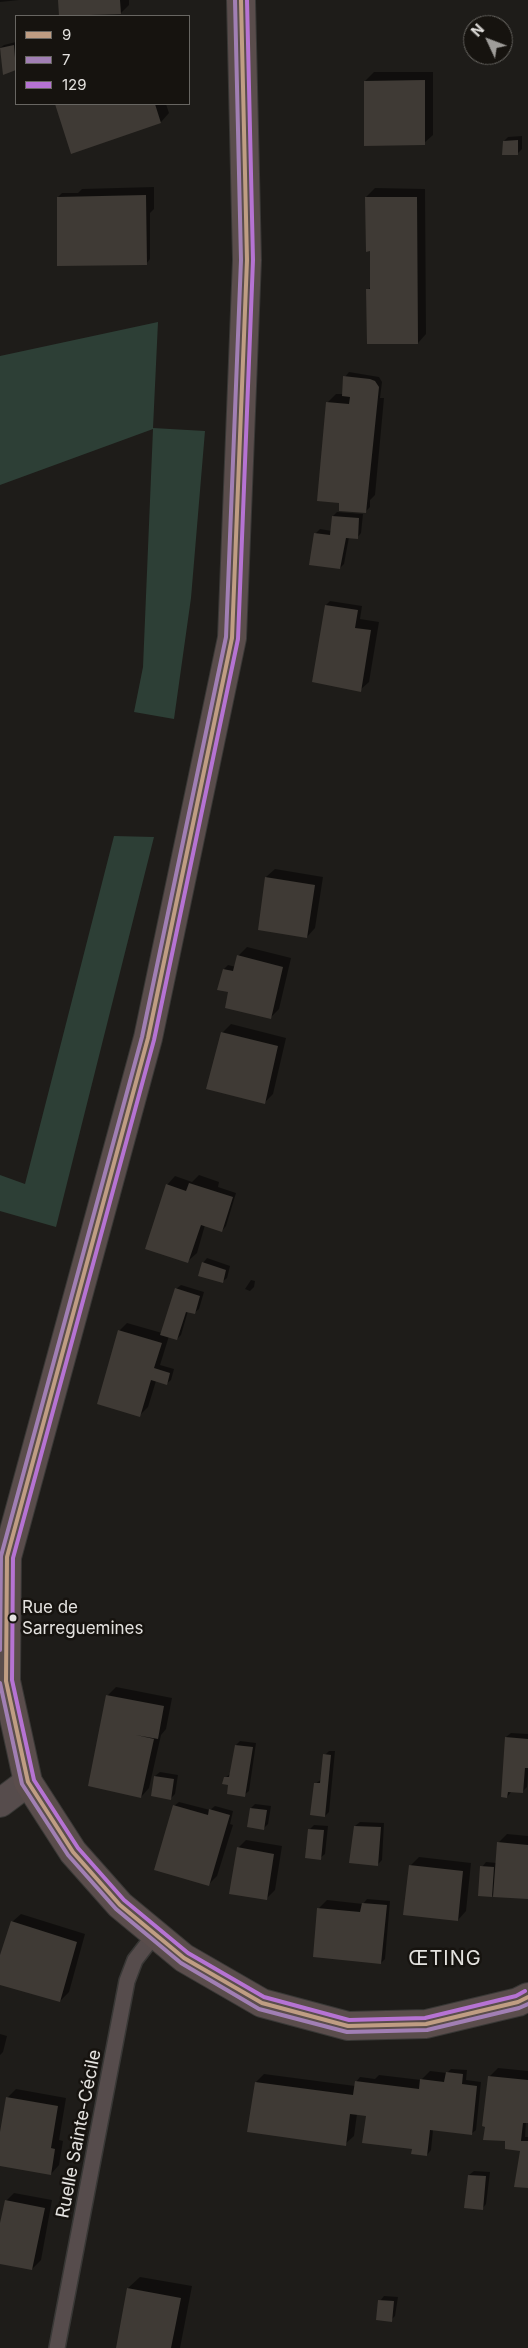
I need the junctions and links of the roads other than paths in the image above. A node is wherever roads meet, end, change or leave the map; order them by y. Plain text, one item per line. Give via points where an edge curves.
1 (240, 0) edge
2 (28, 1782) junction
3 (0, 1802) edge
4 (155, 1934) junction
5 (528, 1997) edge
6 (57, 2348) edge

1 - 2 main road via 247,260 232,638 148,1038 7,1557 6,1681
2 - 3 street
2 - 4 main road via 73,1852 120,1905
4 - 5 main road via 184,1958 262,2003 348,2026 426,2024
4 - 6 lane, Ruelle Sainte-Cécile via 135,1960 127,1981

